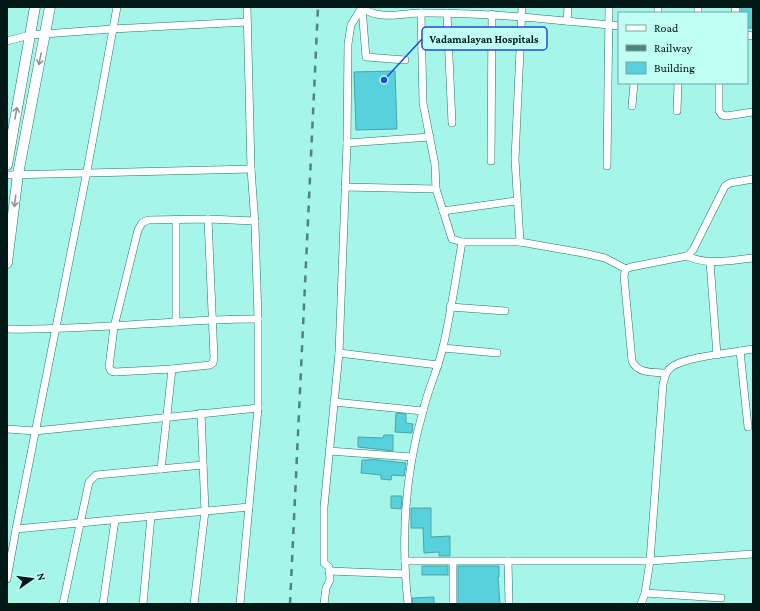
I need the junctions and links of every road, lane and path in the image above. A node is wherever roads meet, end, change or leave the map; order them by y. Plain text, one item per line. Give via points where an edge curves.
1 (35, 7) edge
2 (50, 7) edge
3 (117, 7) edge
4 (247, 7) edge
5 (362, 7) edge
6 (522, 7) edge
7 (568, 7) edge
8 (608, 7) edge
9 (447, 12) junction
10 (421, 13) junction
11 (492, 14) junction
12 (522, 16) junction
13 (567, 21) junction
14 (247, 22) junction
15 (608, 25) junction
16 (618, 26) edge
17 (112, 29) junction
18 (44, 34) junction
19 (30, 35) junction
20 (7, 41) edge
21 (405, 60) dead end
22 (634, 84) edge
23 (678, 84) edge
24 (719, 84) edge
25 (632, 106) dead end
26 (677, 111) dead end
27 (753, 112) edge
28 (452, 123) dead end
29 (430, 137) junction
30 (347, 143) junction
31 (491, 161) dead end
32 (7, 166) edge
33 (607, 166) dead end
34 (251, 169) junction
35 (88, 172) junction
36 (18, 174) junction
37 (7, 175) edge
38 (753, 179) edge
39 (345, 187) junction
40 (436, 189) junction
41 (516, 201) junction
42 (443, 211) junction
43 (176, 219) junction
44 (208, 219) junction
45 (255, 221) junction
46 (462, 242) junction
47 (520, 242) junction
48 (687, 256) junction
49 (753, 258) edge
50 (710, 262) junction
51 (7, 263) edge
52 (626, 269) junction
53 (450, 307) junction
54 (506, 311) dead end
55 (214, 319) junction
56 (258, 319) junction
57 (176, 322) junction
58 (114, 327) junction
59 (7, 330) edge
60 (56, 330) junction
61 (443, 348) junction
62 (753, 349) edge
63 (740, 351) junction
64 (340, 353) junction
65 (497, 353) dead end
66 (717, 355) junction
67 (438, 365) junction
68 (172, 369) junction
69 (666, 373) junction
70 (334, 402) junction
71 (258, 408) junction
72 (423, 411) junction
73 (201, 413) junction
74 (167, 416) junction
75 (748, 427) dead end
76 (7, 429) edge
77 (35, 431) junction
78 (329, 451) junction
79 (412, 457) junction
80 (203, 465) junction
81 (161, 469) junction
82 (249, 507) junction
83 (205, 511) junction
84 (150, 516) junction
85 (115, 520) junction
86 (80, 524) junction
87 (16, 529) junction
88 (753, 554) edge
89 (405, 561) junction
90 (508, 561) junction
91 (453, 562) junction
92 (650, 562) junction
93 (330, 571) junction
94 (405, 574) junction
95 (7, 579) edge
96 (645, 593) junction
97 (721, 598) dead end
98 (63, 604) edge
99 (103, 604) edge
100 (143, 604) edge
101 (194, 604) edge
102 (240, 604) edge
103 (324, 604) edge
104 (408, 604) edge
105 (454, 604) edge
106 (509, 604) edge
107 (641, 604) edge

1 - 19 main road
2 - 18 main road
3 - 17 street
4 - 14 street
5 - 10 street via 374,14
5 - 21 street via 366,57
5 - 30 street via 351,25 348,44
6 - 12 street
7 - 13 street
8 - 15 street
9 - 10 street
9 - 11 street
9 - 28 street
10 - 29 street via 423,103
11 - 12 street
11 - 31 street
12 - 13 street
12 - 41 street via 515,159
13 - 15 street
14 - 17 street
14 - 34 street
15 - 16 street
15 - 33 street
17 - 18 street
17 - 35 street
18 - 19 street
18 -> 36 main road
19 - 20 street
32 -> 19 main road
22 - 25 street
23 - 26 street
24 - 27 street via 719,110 722,115
29 - 30 street
29 - 40 street
30 - 39 street
34 - 35 street
34 - 45 street
35 - 36 street
35 - 60 street
36 - 37 street
36 -> 51 main road
38 - 48 street via 725,186 694,250
39 - 40 street
39 - 64 street
40 - 42 street
41 - 42 street
41 - 47 street
42 - 46 street via 452,239
43 - 44 street
43 - 57 street
43 - 58 street via 148,220 142,223 138,230
44 - 45 street
44 - 55 street
45 - 56 street
46 - 47 street
46 - 53 street
47 - 52 street via 605,258
48 - 50 street
48 - 52 street
49 - 50 street
50 - 66 street
52 - 69 street via 624,276 632,361 635,368 640,371
53 - 54 street
53 - 61 street
55 - 56 street
55 - 57 street
55 - 68 street via 213,363
56 - 71 street
57 - 58 street
58 - 60 street
58 - 68 street via 109,367 111,371
59 - 60 street
60 - 77 street
61 - 65 street
61 - 67 street
62 - 63 street
63 - 66 street
63 - 75 street
64 - 67 street
64 - 70 street
66 - 69 street via 683,362 672,366
67 - 72 street
68 - 74 street
69 - 92 street via 663,384
70 - 72 street
70 - 78 street
71 - 73 street
71 - 82 street
72 - 79 street
73 - 74 street
73 - 80 street
74 - 77 street
74 - 81 street
76 - 77 street
77 - 87 street
78 - 79 street
78 - 93 street via 324,507 324,563 329,566
79 - 89 street via 406,511
80 - 81 street
80 - 83 street
81 - 86 street via 96,475 91,478
82 - 83 street
82 - 102 street
83 - 84 street
83 - 101 street
84 - 85 street
84 - 100 street
85 - 86 street
85 - 99 street
86 - 87 street
86 - 98 street
87 - 95 street
88 - 92 street
89 - 91 street
89 - 94 street
90 - 91 street
90 - 92 street
90 - 106 street
91 - 105 street
92 - 96 street
93 - 94 street
93 - 103 street
94 - 104 street
96 - 97 street
96 - 107 street

